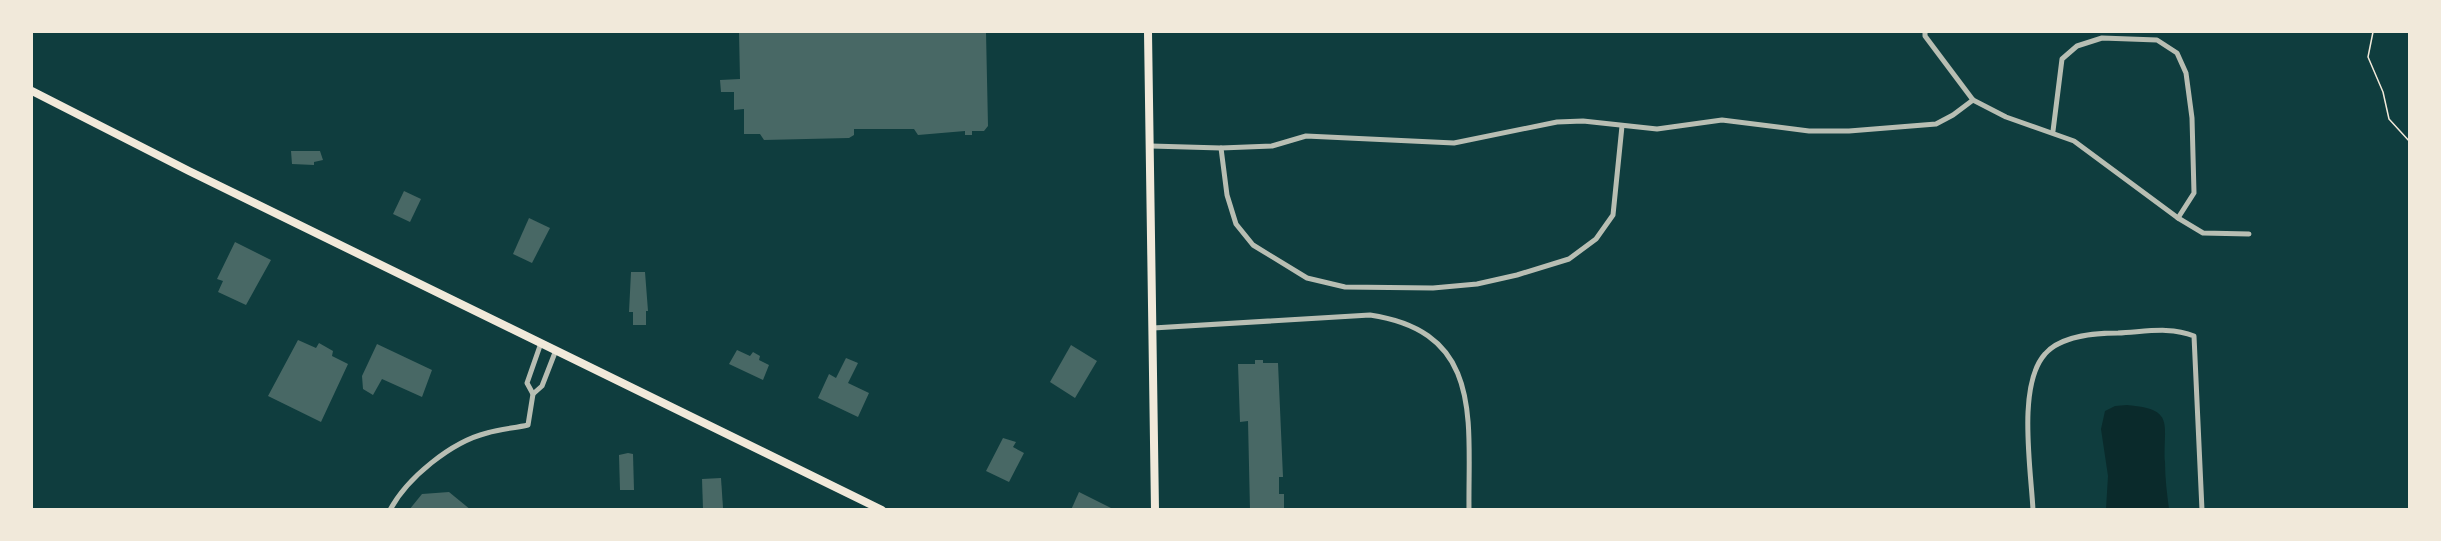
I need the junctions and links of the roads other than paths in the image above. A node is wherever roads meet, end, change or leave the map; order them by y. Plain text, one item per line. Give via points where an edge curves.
1 (1148, 32) edge
2 (1925, 32) edge
3 (32, 91) edge
4 (1973, 100) junction
5 (1622, 126) junction
6 (2053, 132) junction
7 (1151, 146) junction
8 (1221, 148) junction
9 (2178, 218) junction
10 (2249, 234) dead end
11 (1153, 328) junction
12 (541, 343) junction
13 (556, 350) junction
14 (533, 394) junction
15 (390, 510) edge
16 (882, 510) edge
17 (1155, 510) edge
18 (1469, 510) edge
19 (2033, 510) edge
20 (2202, 510) edge

1 - 7 main road
2 - 4 street
3 - 12 main road
4 - 5 street via 1936,124 1911,127 1809,131 1722,120 1657,129
4 - 6 street via 2006,117
5 - 8 street via 1557,122 1454,143 1306,136 1272,146
5 - 8 street via 1613,215 1596,238 1569,259 1517,275 1433,288 1345,287 1307,278 1253,245 1236,224 1227,195
6 - 9 street via 2074,141
6 - 9 street via 2062,59 2077,46 2102,38 2157,40 2167,44 2177,53 2186,72 2192,118 2194,193
7 - 8 street
7 - 11 main road
9 - 10 street via 2203,233
11 - 17 main road
11 - 18 street via 1370,315 1414,326 1434,338 1452,360 1463,383
12 - 13 main road
12 - 14 street via 527,383
13 - 14 street via 542,386
13 - 16 main road
14 - 15 street via 528,425 485,433 442,456 400,492
19 - 20 street via 2028,395 2031,376 2046,352 2085,334 2178,330 2194,336

